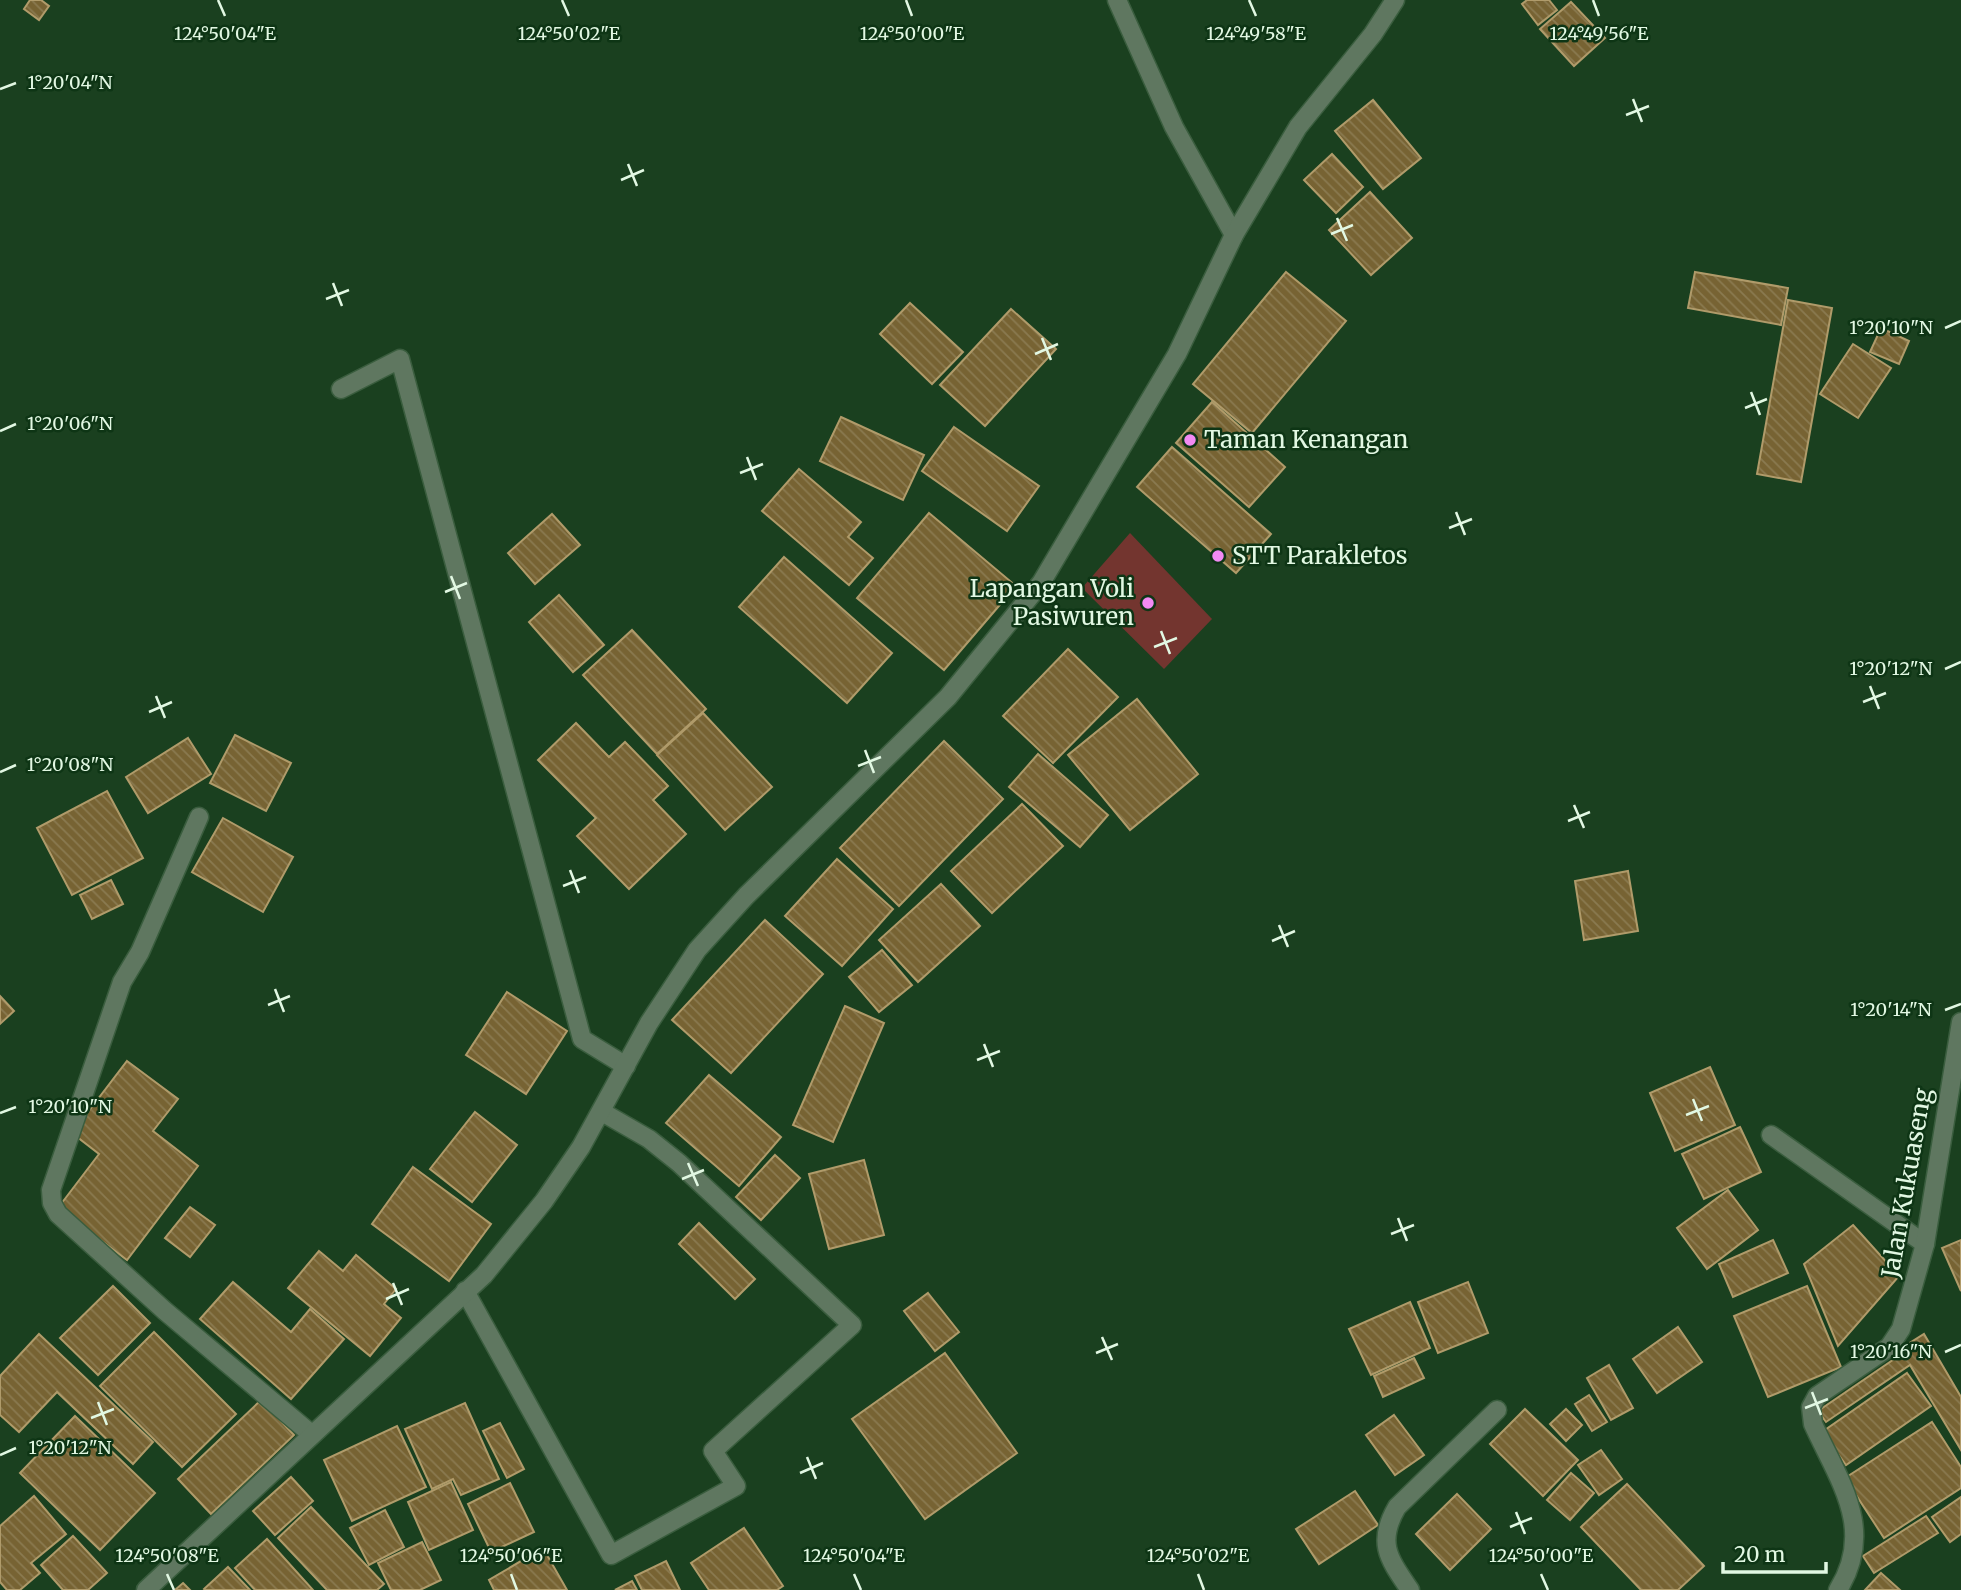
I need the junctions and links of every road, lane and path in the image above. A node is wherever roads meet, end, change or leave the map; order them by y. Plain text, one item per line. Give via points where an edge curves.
1 (1117, 0) edge
2 (1395, 0) edge
3 (1234, 235) junction
4 (341, 389) dead end
5 (199, 817) dead end
6 (1961, 1021) edge
7 (626, 1066) junction
8 (1956, 1071) edge
9 (602, 1112) junction
10 (1771, 1135) dead end
11 (1925, 1244) junction
12 (465, 1292) junction
13 (1497, 1410) dead end
14 (310, 1433) junction
15 (146, 1590) edge
16 (1410, 1590) edge
17 (1838, 1590) edge

1 - 3 street via 1174,128
2 - 3 street via 1298,127
3 - 7 street via 1177,354 1041,583 947,697 697,950
4 - 7 street via 400,359 582,1039
5 - 14 street via 140,952 122,982 51,1190 52,1203 58,1214 114,1265
6 - 8 street, Jalan Kukuaseng
7 - 9 street
8 - 11 street, Jalan Kukuaseng
9 - 12 street via 544,1201
9 - 12 street via 679,1163 852,1325 713,1451 736,1486 611,1555
10 - 11 street
11 - 17 street, Jalan Kukuaseng via 1902,1329 1889,1347 1817,1396 1811,1407 1813,1424 1856,1521 1849,1573
12 - 14 street via 390,1366
13 - 16 street via 1390,1518 1386,1546
14 - 15 street

